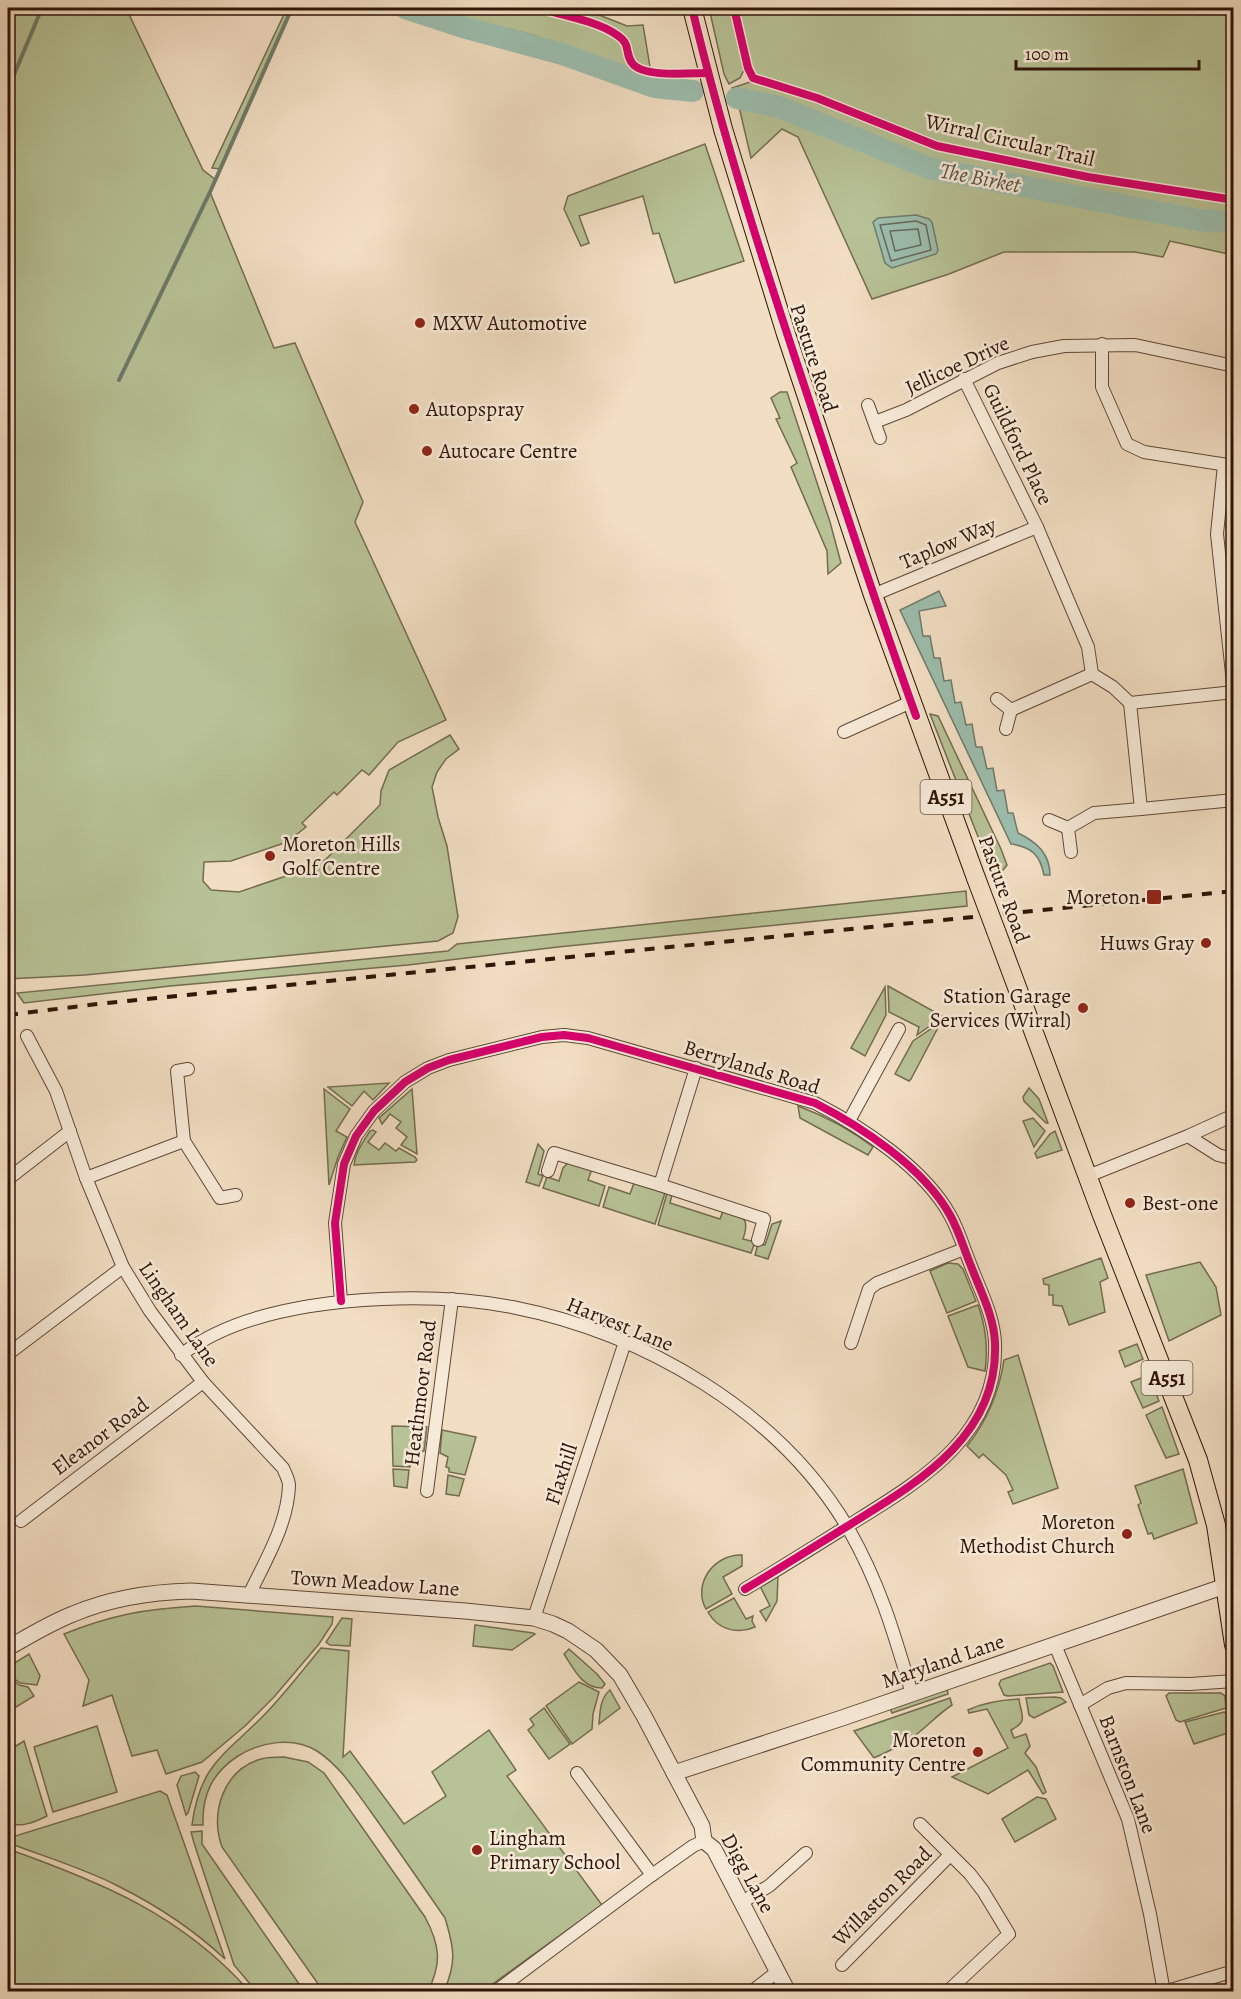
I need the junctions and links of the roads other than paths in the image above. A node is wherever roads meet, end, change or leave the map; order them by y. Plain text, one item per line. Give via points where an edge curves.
1 (692, 8) edge
2 (1102, 344) junction
3 (1233, 366) edge
4 (964, 380) junction
5 (868, 405) dead end
6 (875, 422) junction
7 (880, 438) dead end
8 (1229, 465) edge
9 (1037, 527) junction
10 (873, 595) junction
11 (1092, 674) junction
12 (1233, 692) edge
13 (997, 699) dead end
14 (911, 702) junction
15 (1130, 703) junction
16 (1011, 710) junction
17 (1006, 729) dead end
18 (844, 732) dead end
19 (1233, 800) edge
20 (1141, 810) junction
21 (1049, 820) dead end
22 (1068, 828) junction
23 (1071, 852) dead end
24 (899, 1029) dead end
25 (27, 1036) dead end
26 (696, 1068) junction
27 (188, 1069) dead end
28 (1233, 1115) edge
29 (849, 1121) junction
30 (70, 1131) junction
31 (1188, 1136) junction
32 (184, 1141) junction
33 (1233, 1160) edge
34 (548, 1171) dead end
35 (1088, 1176) junction
36 (86, 1178) junction
37 (8, 1179) edge
38 (660, 1185) junction
39 (236, 1195) dead end
40 (758, 1240) dead end
41 (964, 1249) junction
42 (123, 1267) junction
43 (452, 1299) junction
44 (341, 1301) junction
45 (624, 1342) junction
46 (851, 1343) dead end
47 (8, 1354) edge
48 (181, 1355) junction
49 (203, 1382) junction
50 (427, 1491) dead end
51 (21, 1521) dead end
52 (847, 1526) junction
53 (1225, 1586) junction
54 (745, 1589) dead end
55 (249, 1595) junction
56 (534, 1618) junction
57 (1233, 1645) edge
58 (1055, 1646) junction
59 (8, 1648) edge
60 (1233, 1681) edge
61 (912, 1694) junction
62 (1080, 1705) junction
63 (577, 1773) dead end
64 (674, 1773) junction
65 (920, 1824) dead end
66 (704, 1841) junction
67 (806, 1853) dead end
68 (950, 1855) junction
69 (652, 1875) junction
70 (742, 1902) junction
71 (842, 1965) dead end
72 (1233, 1971) edge
73 (777, 1972) junction
74 (495, 1992) edge
75 (752, 1992) edge
76 (788, 1992) edge
77 (947, 1992) edge
78 (1164, 1992) edge

1 - 10 main road, Pasture Road / A551 via 753,230
2 - 3 street, Jellicoe Drive via 1136,345
2 - 4 street, Jellicoe Drive via 1032,352
2 - 8 street via 1102,387 1127,444 1144,452
4 - 6 street, Jellicoe Drive
4 - 9 street, Guildford Place
5 - 6 street
6 - 7 street
8 - 12 street via 1216,534
9 - 10 street, Taplow Way
9 - 11 street, Guildford Place via 1088,647
10 - 14 main road, Pasture Road / A551
11 - 15 street
11 - 16 street
12 - 15 street
13 - 16 street
14 - 18 street
14 - 35 main road, Pasture Road / A551, bridge
15 - 20 street
16 - 17 street
19 - 20 street
20 - 22 street via 1094,813
21 - 22 street
22 - 23 street
24 - 29 street
25 - 30 street, Lingham Lane via 56,1091
26 - 29 street, Berrylands Road via 815,1103
26 - 38 street
26 - 44 street, Berrylands Road via 588,1038 553,1035 449,1060 405,1082 367,1121 344,1164 334,1223
27 - 32 street via 177,1071
28 - 31 street
29 - 41 street, Berrylands Road via 926,1183 949,1214
30 - 36 street, Lingham Lane
30 - 37 street
31 - 33 street
31 - 35 street
32 - 36 street
32 - 39 street via 220,1198
34 - 38 street via 554,1153
35 - 53 main road, Pasture Road / A551 via 1197,1458 1216,1526
36 - 42 street, Lingham Lane
38 - 40 street via 764,1219
41 - 46 street via 869,1289
41 - 52 street, Berrylands Road via 988,1311 995,1342 993,1375 985,1403 964,1439 940,1462 902,1492
42 - 47 street
42 - 48 street, Lingham Lane
43 - 44 street, Harvest Lane
43 - 45 street, Harvest Lane via 513,1307
43 - 50 street, Heathmoor Road
44 - 48 street, Harvest Lane via 243,1324 197,1343
45 - 52 street, Harvest Lane via 676,1368 743,1411 814,1480
45 - 56 street, Flaxhill
48 - 49 street, Lingham Lane
49 - 51 street, Eleanor Road
49 - 55 street, Lingham Lane via 283,1468 289,1483 272,1548
52 - 54 street, Berrylands Road
52 - 61 street, Harvest Lane via 881,1594
53 - 57 main road, Pasture Road / A551
53 - 58 street, Maryland Lane
55 - 56 street, Town Meadow Lane
55 - 59 street, Town Meadow Lane via 191,1591 120,1599 75,1613
56 - 64 street, Town Meadow Lane via 568,1631 609,1661
58 - 61 street, Maryland Lane
58 - 62 street, Barnston Lane
60 - 62 street via 1126,1683 1108,1688
61 - 64 street, Maryland Lane
62 - 78 street, Barnston Lane via 1128,1819
63 - 69 street
64 - 66 street, Digg Lane via 702,1826
65 - 68 street
66 - 69 street
66 - 70 street, Digg Lane via 714,1849
67 - 70 street via 770,1886
68 - 71 street, Willaston Road
68 - 77 street via 982,1889 1009,1934
69 - 74 street
70 - 73 street, Digg Lane
72 - 78 street
73 - 75 street
73 - 76 street, Digg Lane

